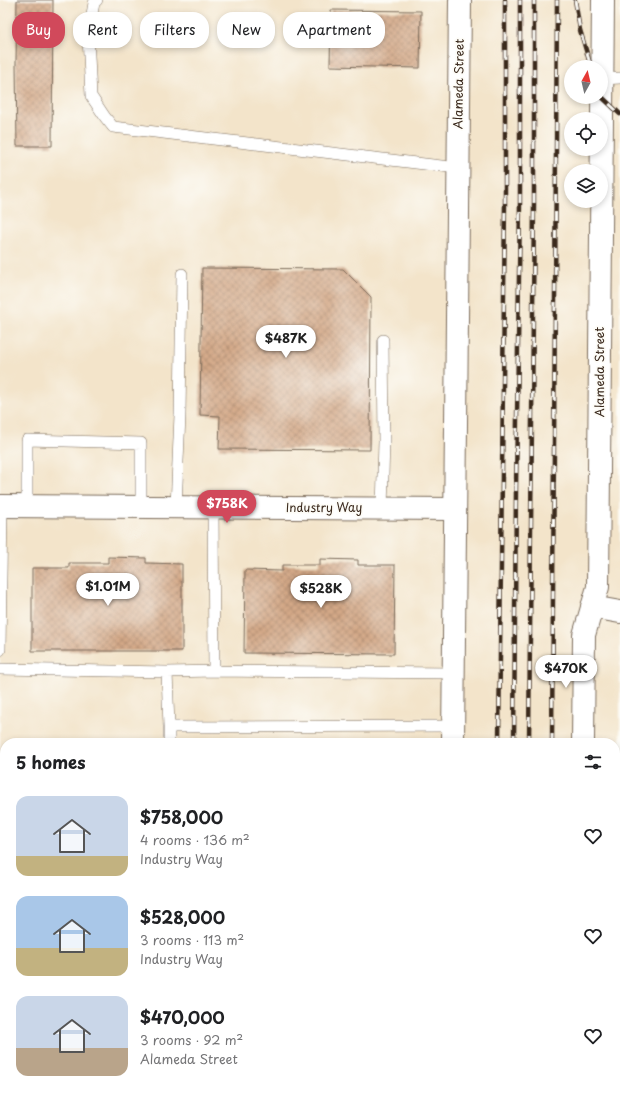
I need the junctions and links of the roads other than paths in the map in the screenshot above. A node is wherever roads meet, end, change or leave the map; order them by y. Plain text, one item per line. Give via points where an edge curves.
1 (97, 0) edge
2 (460, 0) edge
3 (603, 0) edge
4 (611, 78) edge
5 (458, 168) junction
6 (182, 274) dead end
7 (383, 340) dead end
8 (1, 506) edge
9 (27, 506) junction
10 (141, 507) junction
11 (176, 507) junction
12 (213, 507) junction
13 (382, 508) junction
14 (455, 509) junction
15 (592, 607) junction
16 (620, 612) edge
17 (0, 650) edge
18 (0, 669) edge
19 (214, 671) junction
20 (167, 672) junction
21 (453, 673) junction
22 (170, 727) junction
23 (453, 735) edge
24 (169, 738) edge
25 (583, 738) edge

1 - 5 lane via 94,3 88,36 92,96 113,127
2 - 5 street, Alameda Street
3 - 4 street, Alameda Street
4 - 15 street, Alameda Street via 598,587
5 - 14 street, Alameda Street
6 - 11 lane
7 - 13 lane
8 - 9 street, Industry Way
8 - 17 lane
9 - 10 street, Industry Way
9 - 10 lane via 27,440 141,443
10 - 11 street, Industry Way
11 - 12 street, Industry Way
12 - 13 street, Industry Way
12 - 19 lane
13 - 14 street, Industry Way
14 - 21 street, Alameda Street
15 - 16 street
15 - 25 street, Alameda Street via 584,635
18 - 20 lane
19 - 20 lane
19 - 21 lane
20 - 22 lane
21 - 23 street, Alameda Street
22 - 23 lane
22 - 24 lane

